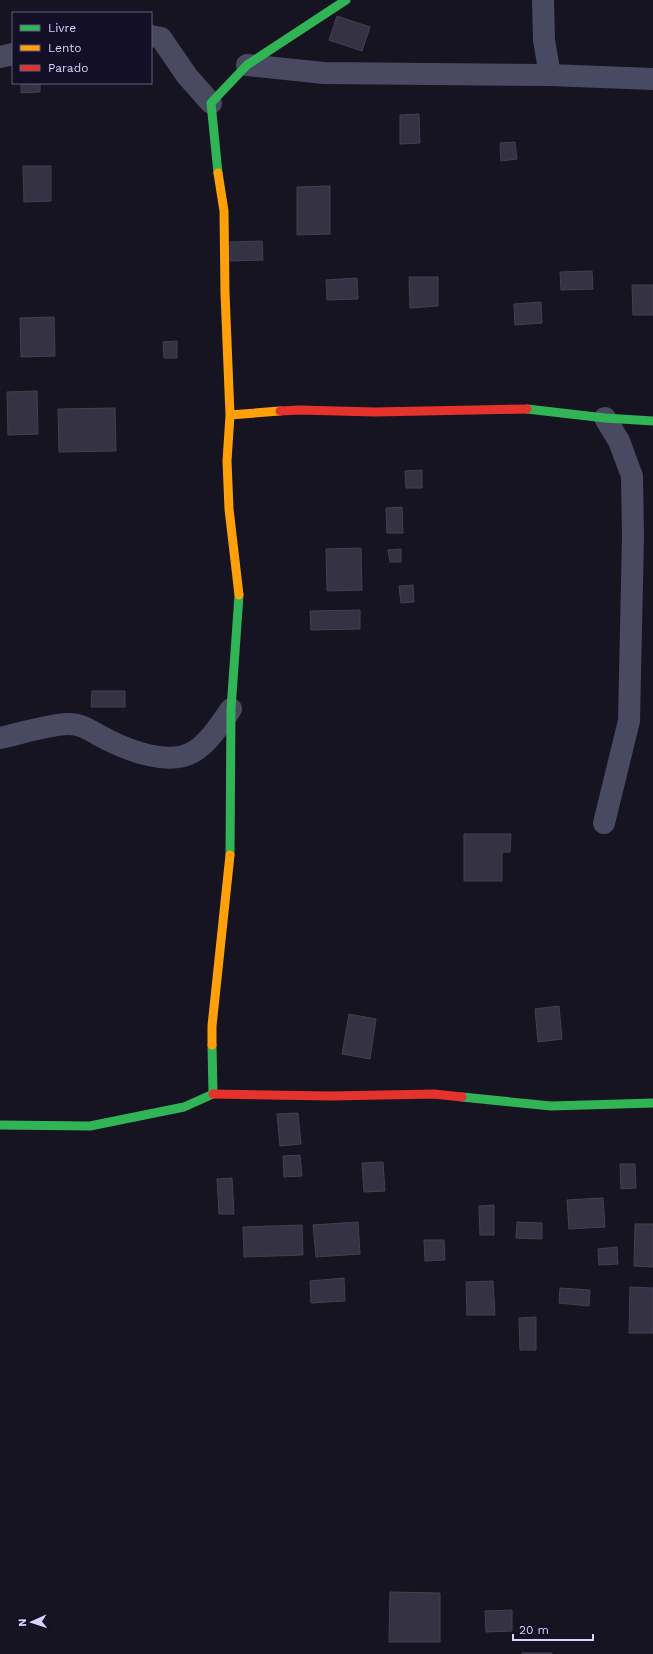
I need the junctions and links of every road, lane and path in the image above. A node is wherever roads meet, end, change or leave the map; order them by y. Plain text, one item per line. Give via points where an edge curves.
1 (346, 0) edge
2 (543, 0) edge
3 (152, 36) edge
4 (12, 54) edge
5 (0, 57) edge
6 (247, 65) junction
7 (550, 75) junction
8 (653, 79) edge
9 (211, 103) junction
10 (230, 415) junction
11 (605, 418) junction
12 (653, 421) edge
13 (231, 709) junction
14 (0, 738) edge
15 (604, 823) dead end
16 (213, 1094) junction
17 (653, 1103) edge
18 (0, 1125) edge

1 - 6 street
2 - 7 street via 544,40
3 - 9 street via 161,38 187,76
4 - 5 street
6 - 7 street via 324,73
6 - 9 street
7 - 8 street
9 - 10 street via 224,211
10 - 11 street via 299,410 375,412 536,409
10 - 13 street via 229,508 240,589
11 - 12 street
11 - 15 street via 619,441 632,476 633,536 629,721
13 - 14 street via 216,731 193,752 176,757 142,755 87,728 69,724
13 - 16 street via 230,853 212,1026
16 - 17 street via 434,1094 551,1106
16 - 18 street via 184,1106 90,1126

